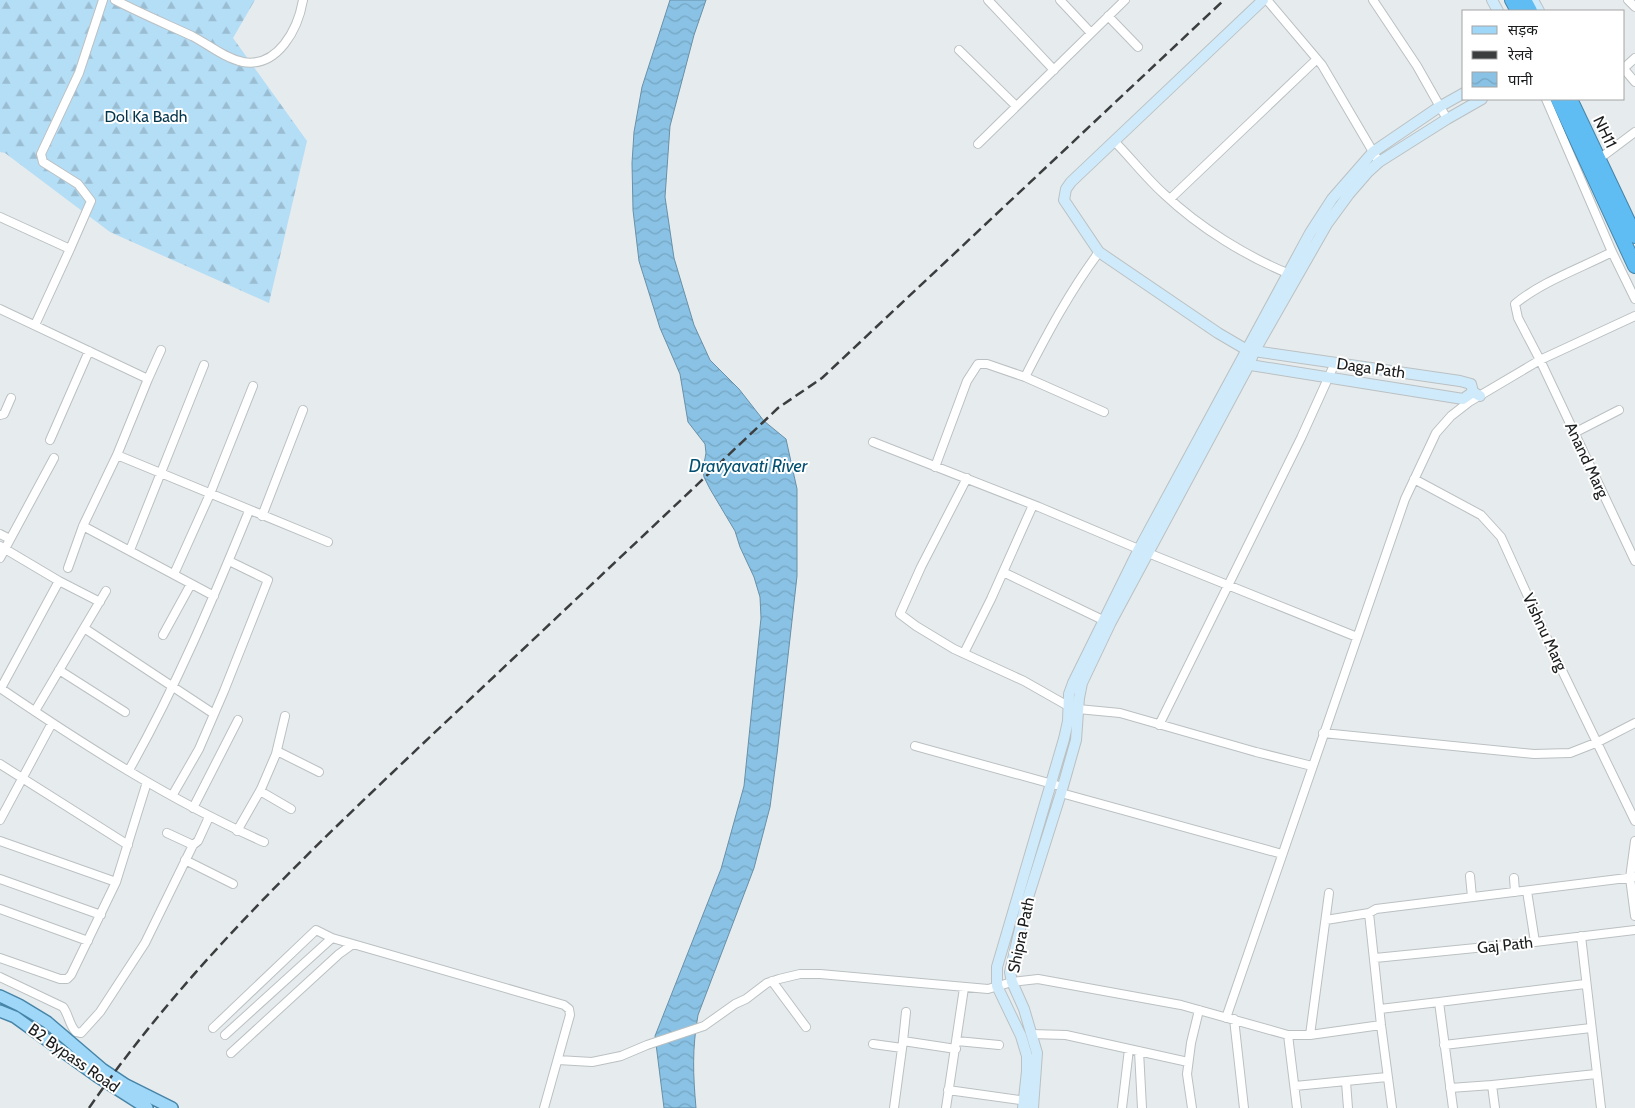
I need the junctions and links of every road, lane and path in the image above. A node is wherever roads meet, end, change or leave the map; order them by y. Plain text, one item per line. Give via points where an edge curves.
1 (103, 0) edge
2 (115, 0) edge
3 (303, 0) edge
4 (988, 0) edge
5 (1060, 0) edge
6 (1125, 0) edge
7 (1265, 0) edge
8 (1373, 0) edge
9 (1628, 0) edge
10 (1635, 7) edge
11 (1108, 16) junction
12 (1091, 33) junction
13 (1138, 47) dead end
14 (959, 50) dead end
15 (1635, 58) edge
16 (1317, 59) junction
17 (1625, 67) edge
18 (1625, 69) edge
19 (1054, 70) junction
20 (1635, 82) edge
21 (1462, 94) edge
22 (1480, 100) edge
23 (1546, 100) edge
24 (1558, 100) edge
25 (1570, 100) edge
26 (1016, 106) junction
27 (1439, 107) junction
28 (1447, 118) junction
29 (1635, 132) edge
30 (1114, 141) junction
31 (978, 144) dead end
32 (1373, 152) junction
33 (1599, 159) junction
34 (1379, 162) junction
35 (1170, 198) junction
36 (0, 217) edge
37 (1635, 236) edge
38 (70, 249) junction
39 (1099, 252) junction
40 (1612, 252) junction
41 (1635, 266) edge
42 (1292, 275) junction
43 (1635, 299) edge
44 (0, 309) edge
45 (1635, 316) edge
46 (35, 325) junction
47 (161, 350) dead end
48 (89, 351) junction
49 (1251, 351) junction
50 (1540, 360) junction
51 (1335, 363) junction
52 (204, 364) dead end
53 (1245, 364) junction
54 (1025, 377) junction
55 (1328, 378) junction
56 (148, 379) junction
57 (253, 386) dead end
58 (1477, 394) junction
59 (11, 398) dead end
60 (303, 410) dead end
61 (1619, 410) dead end
62 (1104, 412) dead end
63 (0, 415) edge
64 (1574, 433) junction
65 (50, 440) dead end
66 (873, 442) dead end
67 (117, 455) junction
68 (54, 458) dead end
69 (935, 467) junction
70 (160, 473) junction
71 (967, 478) junction
72 (1414, 479) junction
73 (210, 494) junction
74 (1033, 504) junction
75 (250, 511) junction
76 (262, 516) junction
77 (83, 526) junction
78 (0, 534) edge
79 (10, 539) junction
80 (328, 542) dead end
81 (2, 548) edge
82 (130, 550) junction
83 (1144, 551) junction
84 (0, 558) edge
85 (229, 561) junction
86 (1635, 561) edge
87 (68, 568) dead end
88 (1003, 572) junction
89 (174, 574) junction
90 (58, 581) junction
91 (191, 584) junction
92 (1229, 585) junction
93 (106, 591) dead end
94 (214, 596) junction
95 (100, 602) junction
96 (1107, 622) junction
97 (84, 628) junction
98 (163, 635) dead end
99 (1357, 637) junction
100 (964, 653) junction
101 (59, 670) junction
102 (173, 686) junction
103 (0, 688) edge
104 (1073, 707) junction
105 (35, 711) junction
106 (125, 712) dead end
107 (214, 714) junction
108 (285, 716) dead end
109 (238, 720) dead end
110 (52, 723) junction
111 (1635, 723) edge
112 (1159, 725) junction
113 (1323, 733) junction
114 (1598, 742) junction
115 (915, 746) dead end
116 (277, 751) junction
117 (0, 764) edge
118 (1312, 766) junction
119 (128, 770) junction
120 (320, 772) dead end
121 (23, 779) junction
122 (147, 782) junction
123 (1050, 783) junction
124 (1062, 790) junction
125 (260, 791) junction
126 (172, 796) junction
127 (193, 808) junction
128 (290, 809) dead end
129 (209, 817) junction
130 (0, 820) edge
131 (1635, 821) edge
132 (237, 830) junction
133 (168, 834) dead end
134 (0, 841) edge
135 (1635, 841) edge
136 (264, 842) dead end
137 (193, 845) junction
138 (128, 846) junction
139 (1282, 854) junction
140 (185, 860) junction
141 (1470, 876) dead end
142 (1632, 877) edge
143 (1514, 878) dead end
144 (0, 879) edge
145 (116, 882) junction
146 (233, 884) dead end
147 (1527, 891) junction
148 (1515, 892) junction
149 (1329, 893) dead end
150 (1472, 897) junction
151 (0, 909) edge
152 (1369, 913) junction
153 (101, 915) junction
154 (1635, 916) edge
155 (1326, 920) junction
156 (1635, 930) edge
157 (1581, 936) junction
158 (332, 938) junction
159 (88, 941) junction
160 (1535, 942) junction
161 (353, 944) junction
162 (0, 958) edge
163 (1375, 958) junction
164 (0, 977) edge
165 (772, 982) junction
166 (1012, 982) junction
167 (1585, 984) junction
168 (997, 986) junction
169 (964, 988) junction
170 (0, 996) edge
171 (1439, 1002) junction
172 (1380, 1009) junction
173 (1199, 1010) junction
174 (0, 1011) edge
175 (906, 1012) dead end
176 (1230, 1018) junction
177 (1380, 1025) junction
178 (806, 1027) dead end
179 (213, 1028) dead end
180 (1591, 1028) junction
181 (1031, 1034) junction
182 (1288, 1034) junction
183 (225, 1035) dead end
184 (1310, 1035) junction
185 (873, 1044) dead end
186 (903, 1045) junction
187 (956, 1045) junction
188 (1444, 1045) junction
189 (999, 1046) dead end
190 (1129, 1049) junction
191 (1139, 1051) junction
192 (231, 1053) dead end
193 (558, 1060) junction
194 (1188, 1062) junction
195 (1596, 1074) junction
196 (1387, 1077) junction
197 (1346, 1082) junction
198 (1492, 1085) junction
199 (1295, 1086) junction
200 (1450, 1088) junction
201 (948, 1090) junction
202 (1028, 1105) edge
203 (147, 1108) edge
204 (172, 1108) edge
205 (544, 1108) edge
206 (894, 1108) edge
207 (946, 1108) edge
208 (1122, 1108) edge
209 (1142, 1108) edge
210 (1192, 1108) edge
211 (1244, 1108) edge
212 (1297, 1108) edge
213 (1348, 1108) edge
214 (1392, 1108) edge
215 (1453, 1108) edge
216 (1495, 1108) edge
217 (1601, 1108) edge

1 - 38 street via 79,73 41,154 43,162 78,184 91,201
2 - 3 street via 243,62 264,60 284,45 300,16
4 - 19 street
5 - 12 street
6 - 11 street
7 - 16 street
7 - 30 street
8 - 27 street via 1418,66
9 - 10 street
11 - 12 street
11 - 13 street
12 - 19 street
14 - 26 street
15 - 17 street
16 - 32 street
16 - 35 street
18 - 20 street
19 - 26 street
21 - 27 street
22 - 28 street
23 - 40 street
24 - 41 highway
25 - 33 highway, NH11
26 - 31 street
27 - 28 street
27 - 32 street
28 - 34 street
29 - 33 street
30 - 35 street
30 - 39 street via 1071,182 1064,200
32 - 34 street
32 - 42 street via 1332,199 1310,233
33 - 37 highway, NH11
34 - 42 street via 1349,194
35 - 42 street via 1205,228
36 - 38 street
38 - 46 street
39 - 49 street via 1218,333
39 - 54 street via 1078,280
40 - 43 street
40 - 50 street, Anand Marg via 1515,304 1518,318
42 - 49 street
44 - 46 street
45 - 50 street
46 - 48 street
47 - 56 street
48 - 56 street
48 - 65 street
49 - 51 street, Daga Path
49 - 53 street
50 - 58 street
50 - 64 street, Anand Marg
51 - 55 street
51 - 58 street, Daga Path via 1460,381 1470,384
52 - 70 street
53 - 55 street
53 - 83 street
54 - 62 street
54 - 69 street via 978,364 967,381
55 - 58 street via 1463,399
55 - 92 street
56 - 67 street
57 - 73 street
58 - 72 street via 1436,433
59 - 63 street via 4,414
60 - 76 street
61 - 64 street
64 - 86 street, Anand Marg
66 - 69 street
67 - 70 street
67 - 77 street
68 - 79 street
69 - 71 street
70 - 73 street
70 - 82 street
71 - 74 street
71 - 100 street via 900,614
72 - 99 street
72 - 114 street, Vishnu Marg via 1481,515 1501,537
73 - 75 street
73 - 89 street
74 - 83 street
74 - 88 street
75 - 76 street
75 - 85 street
76 - 80 street
77 - 82 street
77 - 87 street
78 - 79 street
79 - 81 street
81 - 84 street
81 - 90 street
82 - 89 street
83 - 92 street
83 - 96 street
85 - 94 street
85 - 107 street via 268,580
88 - 96 street
88 - 100 street
89 - 91 street
90 - 95 street
90 - 103 street
91 - 94 street
91 - 98 street
92 - 99 street
92 - 112 street
93 - 95 street
94 - 102 street
95 - 97 street
96 - 104 street
97 - 101 street
97 - 102 street
99 - 113 street
100 - 104 street
101 - 105 street
101 - 106 street
102 - 107 street
102 - 119 street
103 - 105 street
104 - 112 street via 1120,713
104 - 123 street
104 - 124 street, Shipra Path via 1076,740
105 - 110 street
107 - 126 street via 199,749
108 - 116 street
109 - 127 street
110 - 119 street
110 - 121 street
111 - 114 street
112 - 118 street
113 - 114 street via 1534,754 1570,754
113 - 118 street
114 - 131 street, Vishnu Marg
115 - 123 street
116 - 120 street
116 - 125 street
117 - 121 street
118 - 139 street
119 - 122 street
121 - 130 street
121 - 138 street
122 - 126 street
122 - 138 street
123 - 124 street
123 - 168 street via 997,967
124 - 139 street
124 - 166 street, Shipra Path via 1025,907 1010,972
125 - 128 street
125 - 132 street
126 - 127 street
127 - 129 street
129 - 132 street
129 - 137 street
132 - 136 street
133 - 137 street
134 - 145 street
135 - 142 street
137 - 140 street
138 - 145 street
139 - 176 street
140 - 146 street
140 - 164 street via 144,943 100,1012 81,1033 72,1028 63,1007
141 - 150 street
142 - 147 street
142 - 154 street
143 - 148 street
144 - 153 street
145 - 153 street
147 - 148 street
147 - 160 street
148 - 150 street
149 - 155 street
150 - 152 street via 1376,909
151 - 159 street
152 - 155 street
152 - 163 street
153 - 159 street
155 - 184 street
156 - 157 street, Gaj Path
157 - 160 street, Gaj Path
157 - 167 street
158 - 161 street
158 - 179 street via 316,930
158 - 183 street
159 - 162 street via 67,979
160 - 163 street, Gaj Path
161 - 192 street
161 - 193 street via 564,1005 569,1008 570,1015
163 - 172 street
165 - 169 street via 788,976 820,974
165 - 178 street
165 - 193 street via 704,1026 621,1056 592,1062
166 - 168 street
166 - 173 street via 1038,980
166 - 181 street, Shipra Path
167 - 171 street
167 - 180 street
168 - 169 street
168 - 202 street via 1027,1056
169 - 187 street
170 - 204 main road via 47,1022 102,1069
171 - 172 street
171 - 188 street
172 - 177 street
173 - 176 street
173 - 194 street
174 - 203 main road, B2 Bypass Road via 15,1017
175 - 186 street
176 - 182 street
176 - 211 street
177 - 184 street
177 - 196 street
180 - 188 street
180 - 195 street
181 - 190 street via 1066,1035
181 - 202 street, Shipra Path via 1037,1053
182 - 184 street
182 - 199 street
185 - 186 street
186 - 187 street
186 - 206 street
187 - 189 street
187 - 201 street
188 - 200 street
190 - 191 street
190 - 208 street
191 - 194 street
191 - 209 street
193 - 205 street
194 - 210 street
195 - 198 street
195 - 217 street
196 - 197 street
196 - 214 street
197 - 199 street
197 - 213 street
198 - 200 street
198 - 216 street
199 - 212 street
200 - 215 street
201 - 202 street
201 - 207 street

